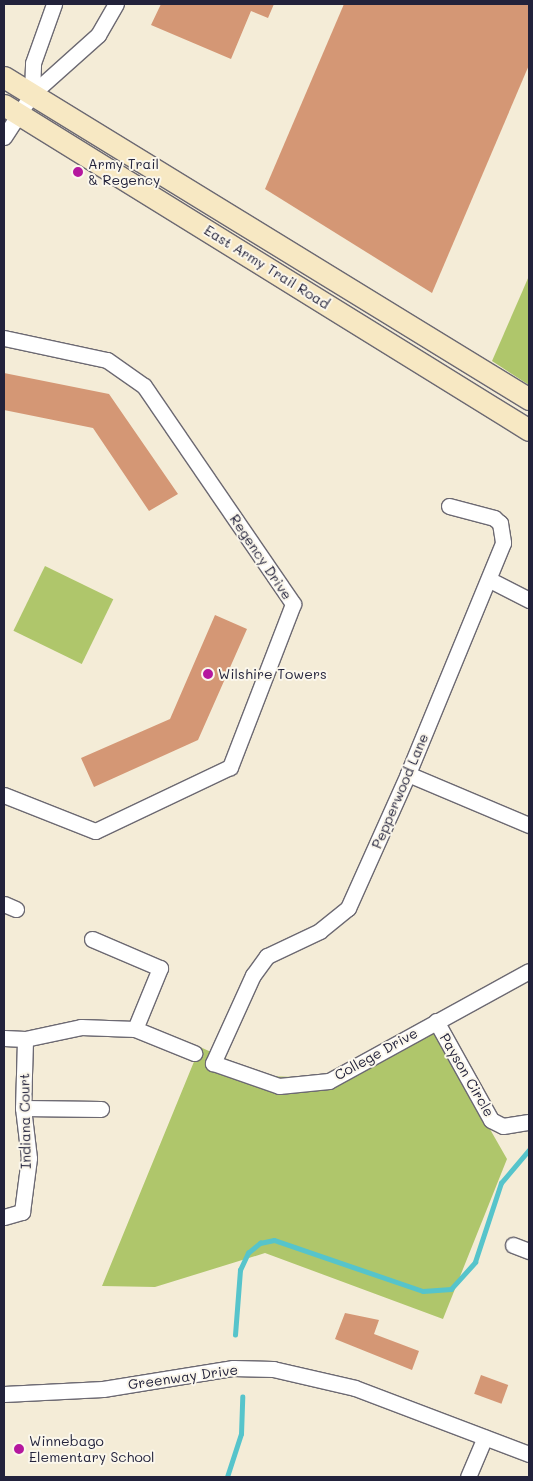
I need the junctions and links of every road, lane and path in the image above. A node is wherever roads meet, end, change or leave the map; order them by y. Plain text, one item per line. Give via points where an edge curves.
1 (54, 4) edge
2 (116, 4) edge
3 (4, 76) edge
4 (32, 94) junction
5 (11, 109) edge
6 (4, 135) edge
7 (4, 338) edge
8 (529, 399) edge
9 (529, 430) edge
10 (449, 506) dead end
11 (490, 580) junction
12 (529, 600) edge
13 (408, 774) junction
14 (4, 795) edge
15 (529, 824) edge
16 (92, 939) dead end
17 (529, 971) edge
18 (436, 1021) junction
19 (135, 1029) junction
20 (4, 1038) edge
21 (25, 1039) junction
22 (194, 1053) dead end
23 (214, 1062) joint
24 (23, 1108) junction
25 (101, 1109) dead end
26 (529, 1122) edge
27 (4, 1217) edge
28 (513, 1245) dead end
29 (529, 1251) edge
30 (4, 1394) edge
31 (485, 1437) junction
32 (529, 1454) edge
33 (468, 1477) edge

1 - 4 street via 34,63
2 - 4 street via 98,35
3 - 4 main road, East Army Trail Road
4 - 5 street
4 - 8 main road, East Army Trail Road
5 - 6 street
5 - 9 main road, East Army Trail Road
7 - 14 street, Regency Drive via 107,360 144,386 293,604 230,767 96,831
10 - 11 street, Pepperwood Lane via 500,523 503,542
11 - 12 street
11 - 13 street, Pepperwood Lane
13 - 15 street
13 - 23 street, Pepperwood Lane via 348,908 320,931 267,956 253,975
16 - 19 street via 160,968
17 - 18 street, College Drive
18 - 23 street, College Drive via 329,1081 307,1085 261,1082
18 - 26 street, Payson Circle via 491,1120 503,1126
19 - 21 street via 81,1027
19 - 22 street
20 - 21 street
21 - 24 street, Indiana Court
24 - 25 street
24 - 27 street, Indiana Court via 29,1158 22,1212
28 - 29 street
30 - 31 street, Greenway Drive via 103,1388 233,1368 273,1369 330,1380
31 - 32 street, Greenway Drive
31 - 33 street

